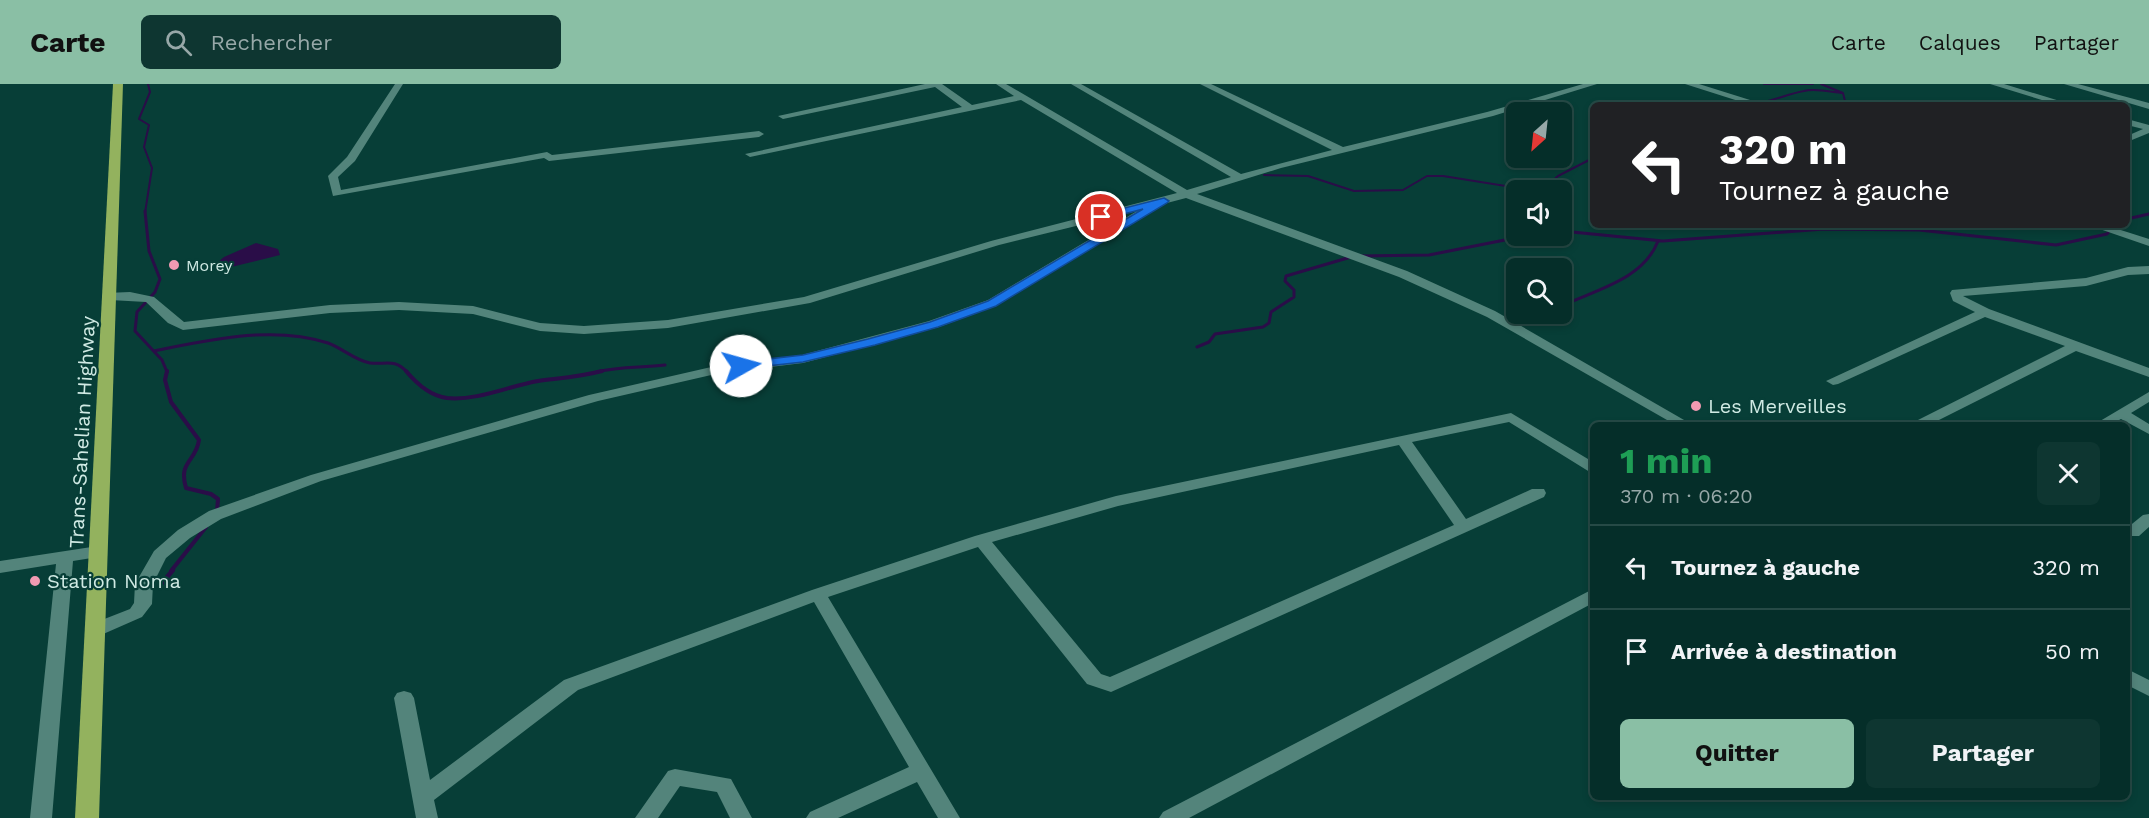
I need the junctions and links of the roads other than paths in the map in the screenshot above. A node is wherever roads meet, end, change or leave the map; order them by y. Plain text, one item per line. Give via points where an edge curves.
1 (118, 84) edge
2 (399, 84) edge
3 (937, 84) edge
4 (1000, 84) edge
5 (1075, 84) edge
6 (1204, 84) edge
7 (1593, 84) edge
8 (1689, 84) edge
9 (1994, 84) edge
10 (2068, 84) edge
11 (1022, 97) junction
12 (1751, 102) edge
13 (2054, 102) edge
14 (2149, 106) edge
15 (970, 108) junction
16 (783, 116) dead end
17 (2130, 123) edge
18 (2149, 129) edge
19 (759, 134) dead end
20 (2130, 138) edge
21 (1343, 151) junction
22 (750, 154) dead end
23 (1238, 177) junction
24 (1184, 193) junction
25 (1164, 201) junction
26 (2103, 228) edge
27 (2149, 243) edge
28 (2149, 270) edge
29 (110, 296) junction
30 (1985, 312) junction
31 (2075, 346) junction
32 (2149, 373) edge
33 (1833, 381) dead end
34 (2149, 396) edge
35 (2121, 413) junction
36 (1680, 422) edge
37 (1925, 422) edge
38 (2105, 422) edge
39 (2149, 430) edge
40 (1404, 441) junction
41 (1590, 467) edge
42 (1538, 493) dead end
43 (2149, 519) edge
44 (1462, 526) junction
45 (2133, 532) dead end
46 (981, 540) junction
47 (98, 552) junction
48 (65, 556) junction
49 (0, 567) edge
50 (818, 594) junction
51 (1590, 597) edge
52 (94, 630) junction
53 (2130, 678) edge
54 (2149, 689) edge
55 (404, 698) dead end
56 (921, 771) junction
57 (423, 796) junction
58 (41, 818) edge
59 (87, 818) edge
60 (427, 818) edge
61 (646, 818) edge
62 (741, 818) edge
63 (817, 818) edge
64 (949, 818) edge
65 (1170, 818) edge

1 - 29 highway, Trans-Sahelian Highway
2 - 19 street via 351,159 333,176 337,194 548,157
3 - 15 street
3 - 16 street
4 - 11 street
5 - 23 street
6 - 21 street
7 - 21 street
8 - 12 street
9 - 13 street
10 - 14 street
11 - 15 street
11 - 24 street
15 - 22 street
17 - 18 street
18 - 20 street
21 - 23 street
23 - 24 street
24 - 25 street
24 - 36 street via 1394,270 1491,314
25 - 29 street via 995,243 806,300 668,324 584,330 540,327 473,310 399,306 330,309 183,326 173,323 155,301
25 - 52 street via 992,303 934,324 803,359 720,369 594,398 315,478 215,515 160,555 144,584 143,604 136,613
26 - 27 street
28 - 30 street via 2086,282 1956,293 1957,298
29 - 47 highway, Trans-Sahelian Highway
30 - 31 street
30 - 33 street
31 - 32 street
31 - 37 street
34 - 35 street
35 - 38 street
35 - 39 street
40 - 41 street via 1511,417
40 - 44 street
40 - 46 street via 1116,501
42 - 44 street
43 - 45 street
44 - 46 street via 1111,685 1094,679
46 - 50 street
47 - 48 street
47 - 52 highway, Trans-Sahelian Highway
48 - 49 street
48 - 58 street
50 - 56 street
50 - 57 street via 571,685
51 - 65 street
52 - 59 highway, Trans-Sahelian Highway
53 - 54 street
55 - 57 street
56 - 63 street
56 - 64 street
57 - 60 street
61 - 62 street via 675,777 724,785

